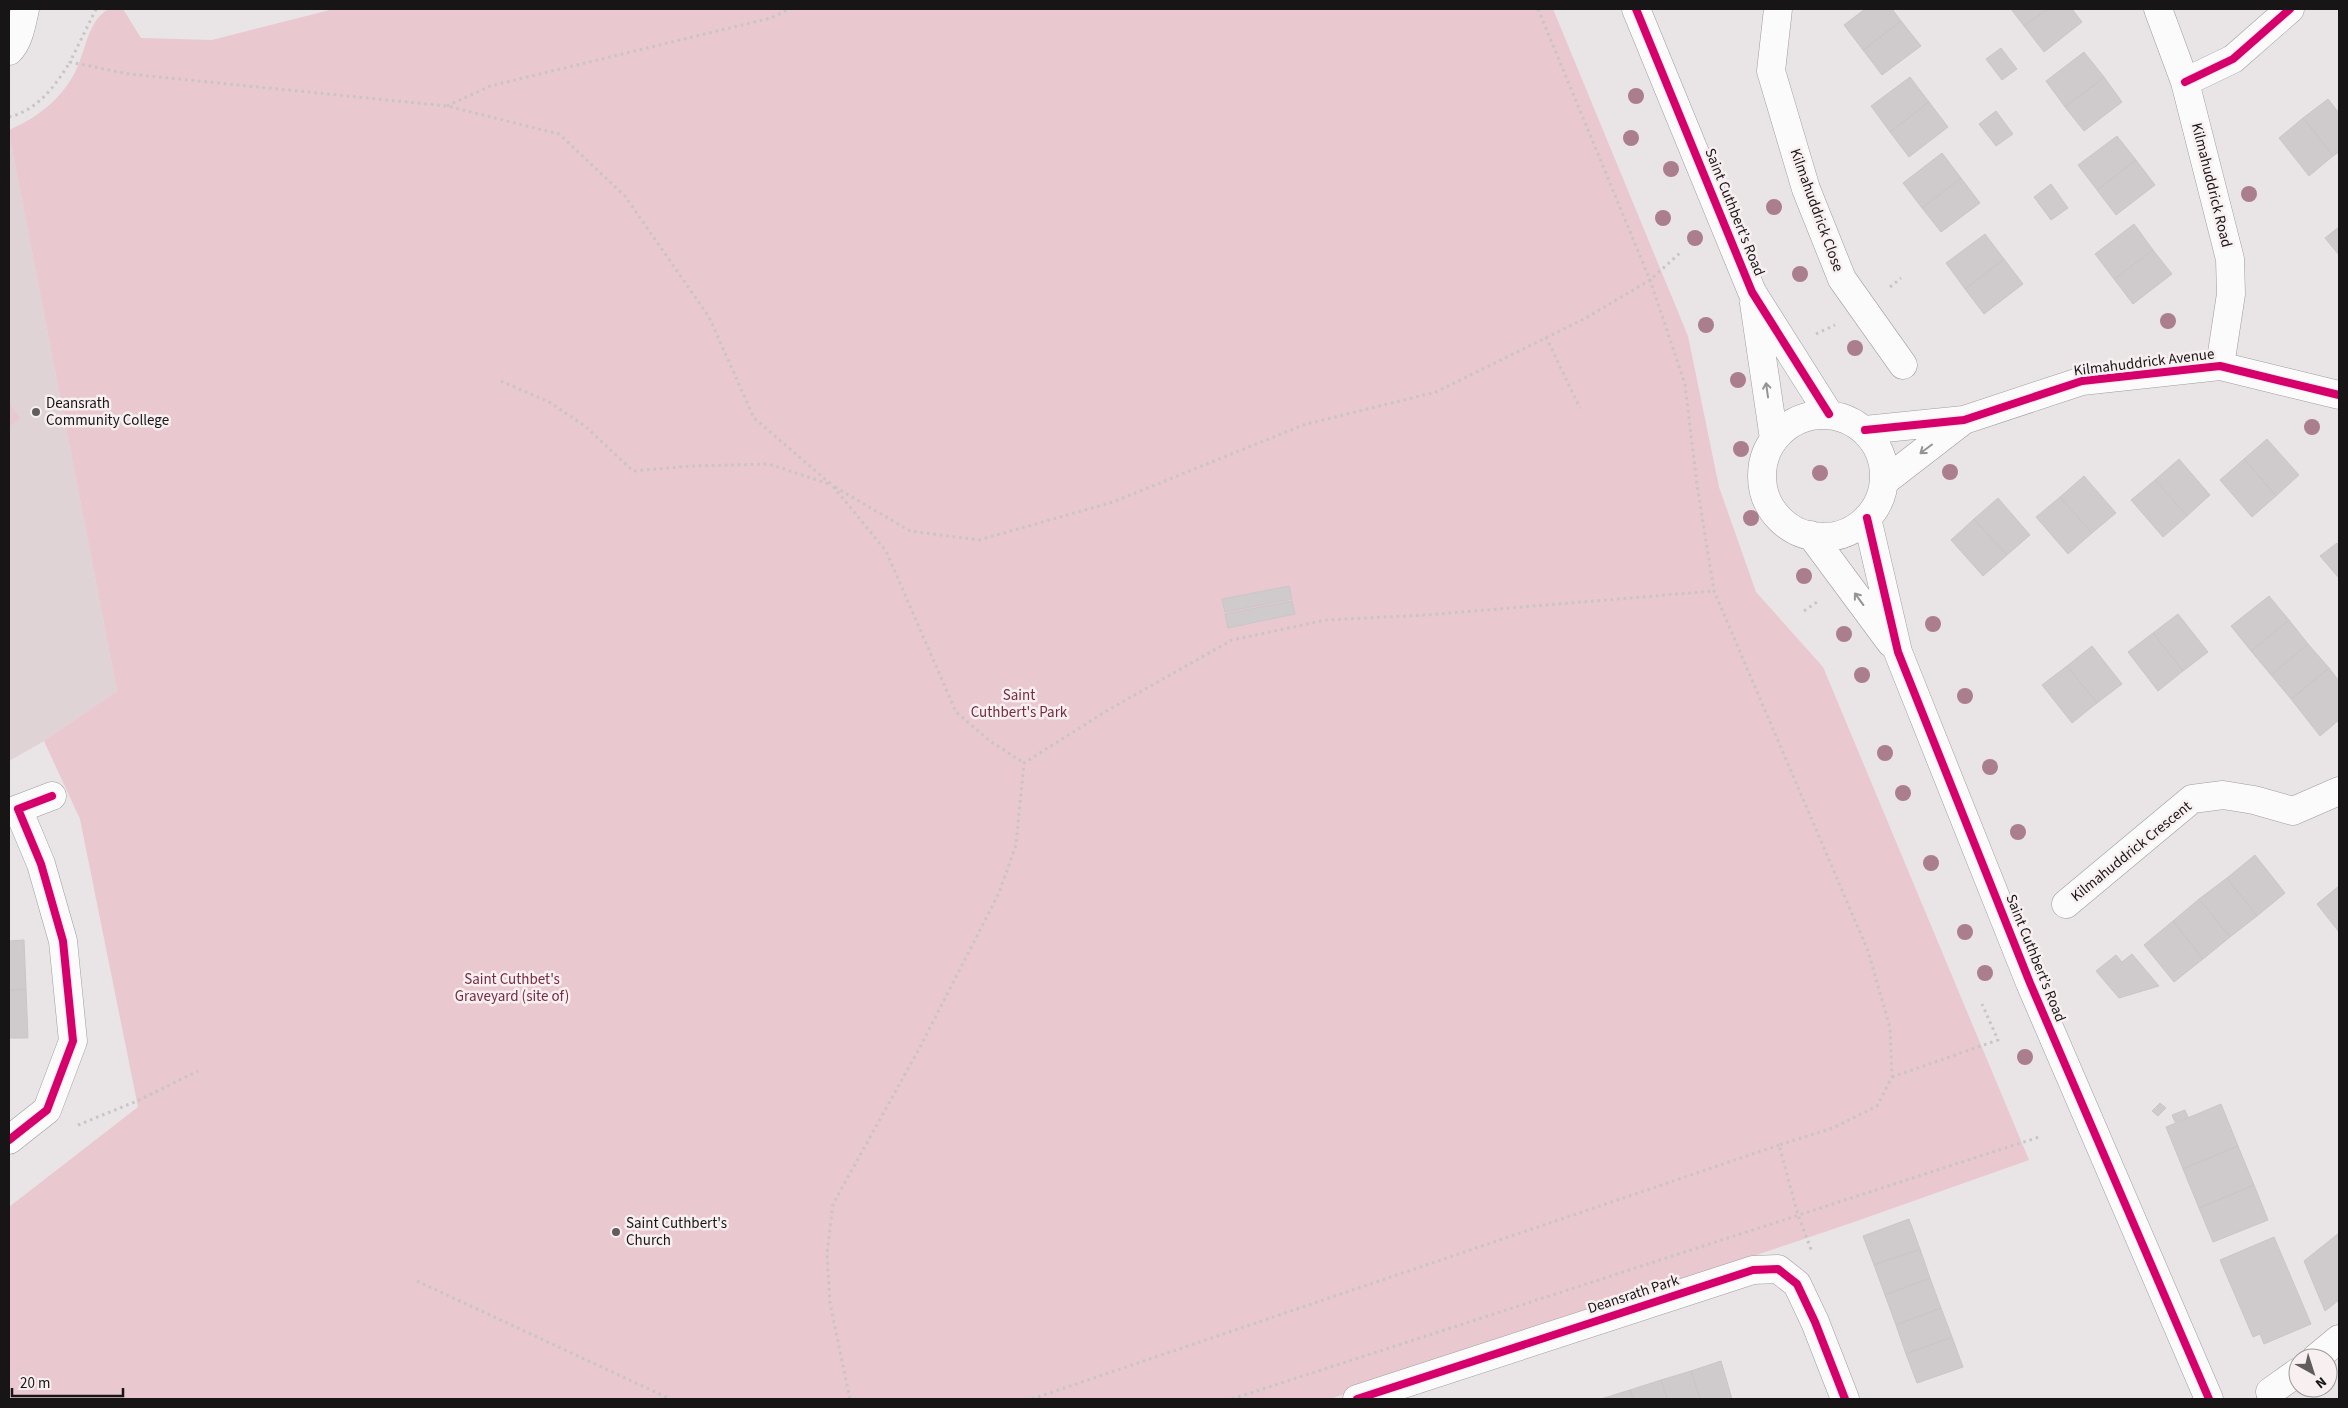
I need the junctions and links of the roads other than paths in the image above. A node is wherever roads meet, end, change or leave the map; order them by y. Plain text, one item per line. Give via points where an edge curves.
1 (26, 9) edge
2 (1636, 9) edge
3 (1778, 9) edge
4 (2158, 9) edge
5 (2290, 9) edge
6 (9, 51) edge
7 (2185, 82) junction
8 (1752, 292) junction
9 (1903, 365) dead end
10 (2220, 366) junction
11 (2339, 395) edge
12 (1829, 414) junction
13 (1964, 420) junction
14 (1865, 430) junction
15 (1774, 439) junction
16 (1884, 481) junction
17 (1866, 518) junction
18 (1812, 535) junction
19 (1898, 652) junction
20 (2339, 791) edge
21 (52, 796) dead end
22 (2066, 904) dead end
23 (9, 1140) edge
24 (2339, 1339) edge
25 (2328, 1348) edge
26 (2288, 1379) edge
27 (2270, 1392) dead end
28 (1357, 1399) edge
29 (1845, 1399) edge
30 (2209, 1399) edge

1 - 6 street
2 - 8 street, Saint Cuthbert’s Road
3 - 9 street, Kilmahuddrick Close via 1771,71 1806,189 1842,279
4 - 7 street, Kilmahuddrick Road
5 - 7 street via 2233,59
7 - 10 street, Kilmahuddrick Road via 2230,259 2232,294
8 - 12 street, Saint Cuthbert’s Road
15 -> 8 street, Saint Cuthbert’s Road
10 - 11 street, Kilmahuddrick Avenue
10 - 13 street, Kilmahuddrick Avenue via 2082,381
12 - 14 street
12 - 15 street via 1808,416 1789,425
13 - 14 street, Kilmahuddrick Avenue
13 -> 16 street, Kilmahuddrick Avenue
14 - 16 street via 1876,446
15 - 18 street via 1762,470 1762,486 1767,501 1777,517 1793,529
16 - 17 street via 1878,502
17 - 18 street via 1840,534
17 - 19 street, Saint Cuthbert’s Road
19 -> 18 street, Saint Cuthbert’s Road
19 - 30 street, Saint Cuthbert’s Road via 2030,983
20 - 22 street, Kilmahuddrick Crescent via 2293,811 2223,795 2192,799
21 - 23 street via 18,809 41,864 63,941 73,1041 47,1110
24 - 25 street
26 - 27 street
28 - 29 street, Deansrath Park via 1753,1270 1778,1269 1797,1284

